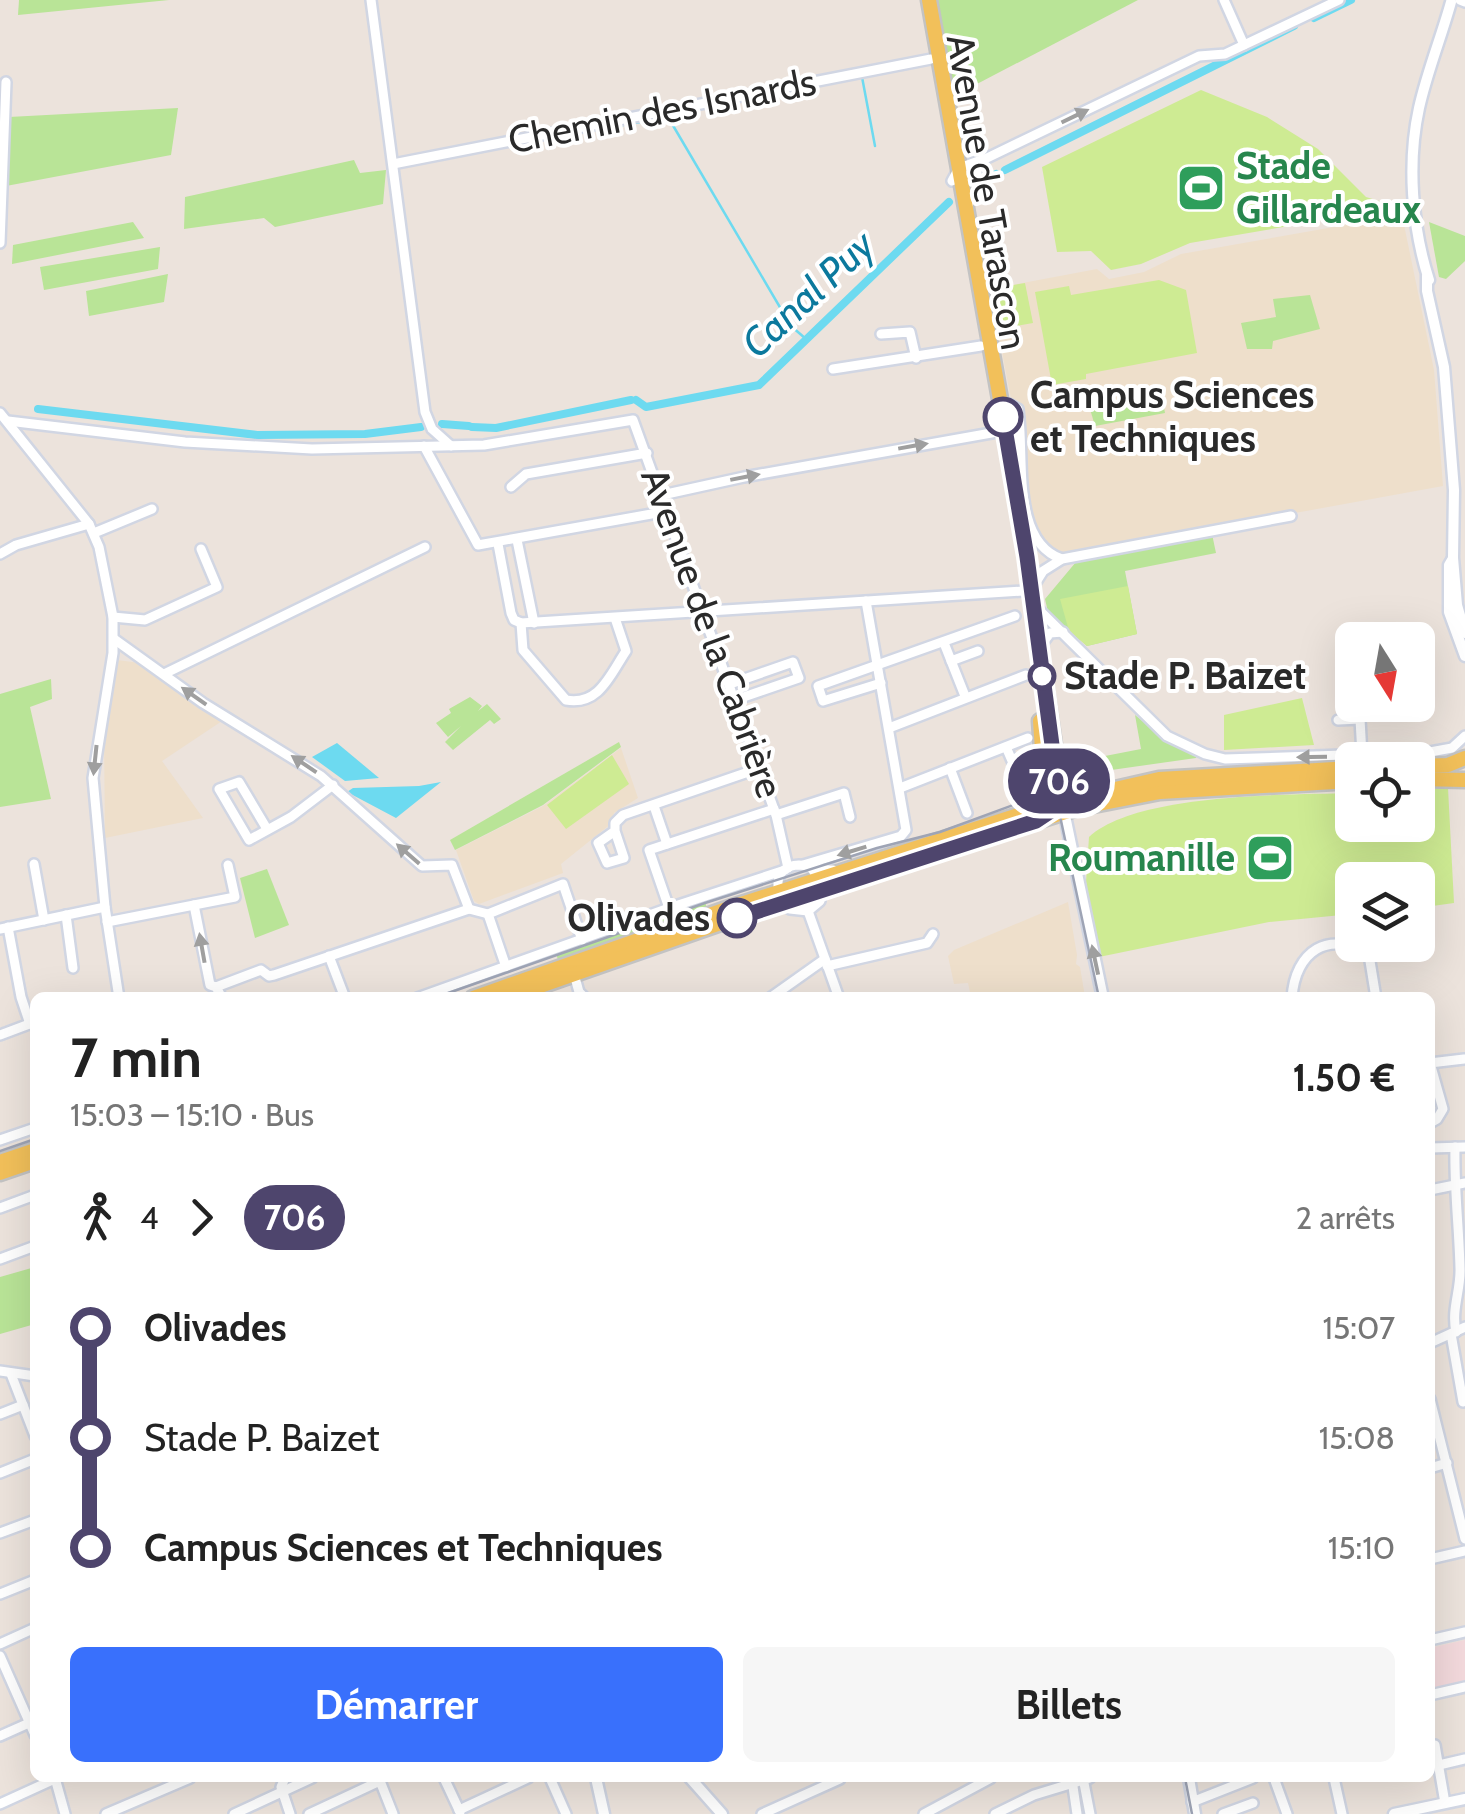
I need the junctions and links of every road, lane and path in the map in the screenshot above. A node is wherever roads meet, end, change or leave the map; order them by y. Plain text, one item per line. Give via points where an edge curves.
1 (371, 0) edge
2 (920, 0) edge
3 (929, 0) edge
4 (1224, 0) edge
5 (1340, 0) edge
6 (1456, 1) edge
7 (1244, 45) junction
8 (930, 58) junction
9 (6, 82) dead end
10 (982, 161) junction
11 (394, 164) junction
12 (955, 175) junction
13 (977, 175) junction
14 (966, 212) junction
15 (0, 243) edge
16 (881, 334) dead end
17 (982, 346) junction
18 (916, 358) junction
19 (833, 368) dead end
20 (1001, 406) junction
21 (4, 417) edge
22 (1020, 418) junction
23 (1001, 430) junction
24 (424, 446) junction
25 (451, 446) junction
26 (648, 453) junction
27 (512, 487) dead end
28 (662, 495) junction
29 (152, 509) dead end
30 (668, 511) junction
31 (1291, 516) dead end
32 (91, 528) junction
33 (1032, 534) junction
34 (517, 540) junction
35 (498, 544) junction
36 (424, 547) dead end
37 (201, 549) dead end
38 (0, 554) edge
39 (1027, 557) junction
40 (1062, 559) junction
41 (1029, 595) junction
42 (866, 601) junction
43 (1457, 605) edge
44 (704, 612) junction
45 (1015, 616) dead end
46 (113, 617) junction
47 (615, 618) junction
48 (521, 623) junction
49 (534, 623) junction
50 (1064, 632) junction
51 (1465, 634) edge
52 (114, 639) junction
53 (944, 642) junction
54 (1039, 649) junction
55 (978, 651) dead end
56 (1465, 654) edge
57 (951, 661) junction
58 (878, 667) junction
59 (164, 674) junction
60 (1026, 675) dead end
61 (881, 682) junction
62 (730, 684) junction
63 (965, 696) junction
64 (736, 700) junction
65 (889, 728) junction
66 (1465, 736) edge
67 (1028, 738) dead end
68 (1006, 746) junction
69 (1043, 751) junction
70 (1435, 752) edge
71 (1465, 758) edge
72 (1335, 761) edge
73 (1335, 764) edge
74 (1435, 765) edge
75 (760, 768) junction
76 (950, 768) junction
77 (1020, 779) dead end
78 (1435, 779) edge
79 (1465, 780) edge
80 (1059, 782) junction
81 (1335, 783) edge
82 (333, 785) junction
83 (1122, 786) junction
84 (900, 788) junction
85 (654, 806) junction
86 (1068, 807) junction
87 (775, 812) junction
88 (967, 814) dead end
89 (1037, 814) junction
90 (850, 817) dead end
91 (267, 830) junction
92 (614, 831) dead end
93 (667, 844) junction
94 (34, 864) dead end
95 (228, 865) dead end
96 (804, 873) junction
97 (779, 898) junction
98 (194, 905) junction
99 (105, 907) junction
100 (669, 908) junction
101 (469, 909) junction
102 (488, 914) junction
103 (809, 914) junction
104 (66, 915) junction
105 (44, 920) junction
106 (107, 922) junction
107 (4, 928) edge
108 (934, 934) dead end
109 (582, 940) junction
110 (330, 956) junction
111 (12, 957) junction
112 (0, 960) edge
113 (826, 962) junction
114 (506, 967) junction
115 (73, 968) dead end
116 (574, 974) junction
117 (216, 987) junction
118 (114, 992) edge
119 (219, 992) edge
120 (343, 992) edge
121 (434, 992) edge
122 (491, 992) edge
123 (525, 992) edge
124 (582, 992) edge
125 (779, 992) edge
126 (836, 992) edge
127 (1103, 992) edge
128 (1293, 992) edge
129 (1375, 992) edge
130 (30, 1016) edge
131 (30, 1024) edge
132 (0, 1034) edge
133 (1464, 1059) edge
134 (1435, 1062) edge
135 (1435, 1081) edge
136 (1435, 1118) edge
137 (30, 1130) edge
138 (0, 1140) edge
139 (1460, 1147) edge
140 (1435, 1148) edge
141 (30, 1152) edge
142 (0, 1162) edge
143 (30, 1163) edge
144 (0, 1173) edge
145 (1465, 1183) edge
146 (1454, 1188) junction
147 (1435, 1190) edge
148 (30, 1198) edge
149 (0, 1208) edge
150 (30, 1248) edge
151 (0, 1258) edge
152 (1457, 1331) edge
153 (0, 1371) edge
154 (11, 1374) junction
155 (30, 1376) edge
156 (1462, 1402) dead end
157 (23, 1405) junction
158 (0, 1414) edge
159 (1435, 1419) edge
160 (30, 1423) edge
161 (30, 1462) edge
162 (1446, 1463) junction
163 (1435, 1466) edge
164 (0, 1473) edge
165 (1461, 1506) edge
166 (30, 1522) edge
167 (0, 1534) edge
168 (1465, 1538) edge
169 (1465, 1551) edge
170 (1435, 1559) edge
171 (30, 1582) edge
172 (0, 1594) edge
173 (30, 1630) edge
174 (1465, 1632) edge
175 (1435, 1639) edge
176 (0, 1644) edge
177 (0, 1656) edge
178 (1465, 1687) edge
179 (1435, 1694) edge
180 (30, 1722) edge
181 (30, 1730) edge
182 (0, 1736) edge
183 (1435, 1745) edge
184 (1465, 1759) edge
185 (1438, 1765) junction
186 (47, 1782) edge
187 (57, 1782) edge
188 (181, 1782) edge
189 (284, 1782) edge
190 (303, 1782) edge
191 (446, 1782) edge
192 (520, 1782) edge
193 (552, 1782) edge
194 (597, 1782) edge
195 (696, 1782) edge
196 (833, 1782) edge
197 (984, 1782) edge
198 (1071, 1782) edge
199 (1080, 1782) edge
200 (1081, 1782) edge
201 (1190, 1782) edge
202 (1246, 1782) edge
203 (1276, 1782) edge
204 (1335, 1782) edge
205 (282, 1792) junction
206 (1465, 1799) edge
207 (1253, 1803) dead end
208 (1445, 1803) junction
209 (0, 1804) edge
210 (1194, 1811) edge
211 (460, 1812) edge
212 (65, 1814) edge
213 (106, 1814) edge
214 (236, 1814) edge
215 (290, 1814) edge
216 (310, 1814) edge
217 (393, 1814) edge
218 (566, 1814) edge
219 (604, 1814) edge
220 (722, 1814) edge
221 (762, 1814) edge
222 (924, 1814) edge
223 (995, 1814) edge
224 (1077, 1814) edge
225 (1090, 1814) edge
226 (1223, 1814) edge
227 (1288, 1814) edge
228 (1342, 1814) edge
229 (1394, 1814) edge

1 - 11 street
2 - 8 main road, Avenue de Tarascon
3 - 12 main road, Avenue de Tarascon
4 - 7 street
5 - 7 street
6 - 43 street via 1420,106 1414,149 1415,207 1444,367 1454,482 1449,565
10 -> 7 street via 1198,56
8 - 11 street, Chemin des Isnards
8 - 12 main road, Avenue de Tarascon
9 - 15 street
10 - 12 street
10 - 13 street
11 - 25 street via 425,412
12 - 13 street
12 - 14 main road, Avenue de Tarascon
12 - 17 main road, Avenue de Tarascon
13 - 14 street
14 - 20 main road, Avenue de Tarascon
16 - 18 street via 910,332
17 - 18 street
17 - 23 main road, Avenue de Tarascon
18 - 19 street
20 - 22 street via 1014,406
20 - 23 main road, Avenue de Tarascon
21 - 24 street via 254,448
21 - 32 street
22 - 23 street
22 - 33 street
28 -> 23 street
23 - 39 main road, Avenue de Tarascon
23 - 41 main road, Avenue de Tarascon
24 - 25 street
24 - 35 street via 475,542
25 - 26 street, Avenue de la Cabrière via 634,420
26 - 27 street via 526,474
26 - 28 street, Avenue de la Cabrière
28 - 30 street, Avenue de la Cabrière
29 - 32 street
30 - 34 street
30 - 44 street, Avenue de la Cabrière
31 - 40 street
32 - 38 street
32 - 46 street
33 - 39 street
33 - 40 street
34 - 35 street
34 - 49 street
35 - 48 street via 511,613
36 - 59 street
37 - 46 street via 216,587 145,620
39 - 41 main road, Avenue de Tarascon
40 - 41 street via 1048,566
41 - 42 street
41 - 50 street
41 - 54 main road, Avenue de Tarascon
41 - 69 main road, Avenue de Tarascon
42 - 44 street
42 - 58 street
43 - 51 street
43 - 56 street
44 - 47 street
44 - 62 street, Avenue de la Cabrière
45 - 53 street
46 - 52 street
47 - 48 street via 626,651 595,698 586,701 566,700 523,650
47 - 49 street
48 - 49 street
50 - 54 street via 1050,633
72 -> 50 street via 1221,758 1178,743
52 - 59 street
52 -> 99 street via 94,778
53 - 57 street
53 - 58 street
54 - 80 main road, Avenue de Tarascon
55 - 57 street
57 - 63 street
58 - 61 street
58 - 61 street via 818,686 823,702
82 -> 59 street
60 - 63 street
61 - 65 street
62 - 64 street, Avenue de la Cabrière
62 - 64 street via 794,662 799,678
63 - 65 street
64 - 75 street, Avenue de la Cabrière
65 - 84 street
66 - 70 street
67 - 68 street
68 - 76 street
68 - 77 street
69 - 86 main road, Avenue de Tarascon via 1050,784
69 - 89 main road, Avenue de Tarascon via 1044,796
71 - 74 main road
73 - 83 main road
75 - 85 street
75 - 87 street, Avenue de la Cabrière
76 - 84 street
76 - 88 street
78 - 79 main road
80 - 83 main road via 1073,791
80 - 86 main road, Avenue de Tarascon
81 - 86 main road via 1160,792
82 - 91 street
101 -> 82 street via 452,865 422,866
83 - 86 main road
84 -> 96 street via 903,833
85 - 92 street via 624,816
85 - 93 street
86 - 89 main road
127 -> 86 street, Avenue de Tarascon
87 - 90 street via 844,793
87 - 93 street
87 - 96 street, Avenue de la Cabrière via 786,848
89 - 96 main road
89 - 96 main road via 870,865
91 - 91 street via 249,840 218,789 239,782
93 - 100 street via 649,850
94 - 105 street
95 - 98 street via 235,896
96 - 97 main road
96 - 97 street via 778,879
96 - 100 street
96 - 103 street via 818,904
97 - 103 street
97 - 116 main road
97 - 122 main road
98 - 106 street
117 -> 98 street via 206,972
99 - 104 street
99 - 106 street
100 - 109 street
101 - 102 street
101 - 110 street
102 - 109 street via 563,884
102 - 114 street
103 - 113 street
104 - 105 street
104 - 115 street
105 - 107 street
106 - 118 street
107 - 111 street
108 - 113 street via 927,942
109 - 114 street
110 - 117 street
110 - 120 street
111 - 112 street
111 - 130 street
113 - 125 street
113 - 126 street
114 - 121 street
116 - 123 main road
116 - 124 street
117 - 119 street
128 - 129 street via 1308,954 1344,943 1369,955
131 - 132 street
133 - 134 street
135 - 136 street via 1443,1109
137 - 138 street
139 - 140 street
139 - 146 street
141 - 142 main road
143 - 144 main road
145 - 146 street
146 - 147 street
146 - 152 street via 1461,1272 1453,1309
148 - 149 street
150 - 151 street
152 - 156 street
153 - 154 street
154 - 155 street
154 - 157 street
157 - 158 street
157 - 160 street
159 - 162 street
161 - 164 street
162 - 163 street
162 - 165 street
165 - 168 street
166 - 167 street
169 - 170 street
171 - 172 street
173 - 176 street
174 - 175 street
177 - 180 street
178 - 179 street
181 - 182 street
183 - 185 street
184 - 185 street
185 - 208 street
186 - 209 street
187 - 212 street
188 - 213 street
189 - 205 street
190 - 205 street
191 - 211 street
192 - 211 street
193 - 218 street
194 - 219 street
195 - 220 street
196 - 221 street
197 - 222 street
198 - 223 street
199 - 224 street
200 - 225 street
201 - 210 street
202 - 210 street
203 - 227 street
204 - 228 street
205 - 214 street
205 - 215 street
206 - 208 street
207 - 226 street
208 - 229 street
216 - 217 street via 380,1782

